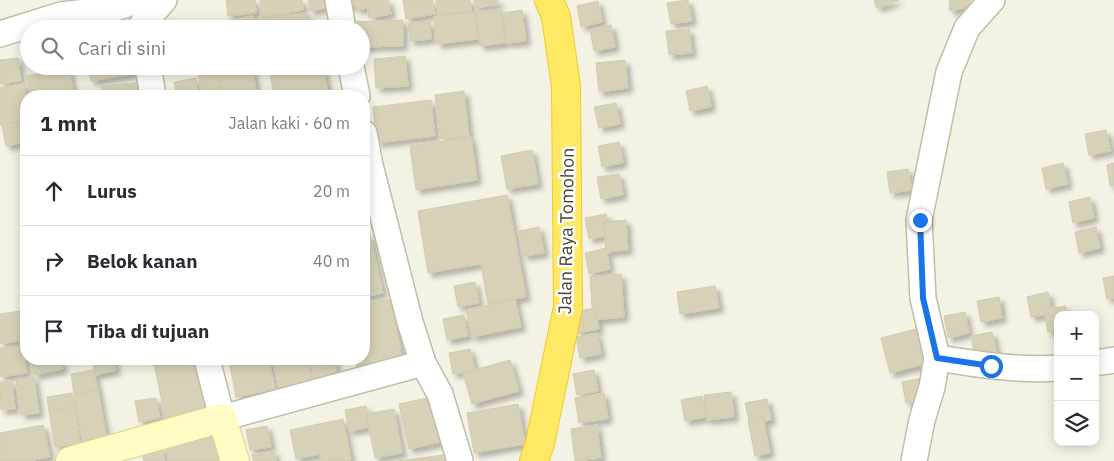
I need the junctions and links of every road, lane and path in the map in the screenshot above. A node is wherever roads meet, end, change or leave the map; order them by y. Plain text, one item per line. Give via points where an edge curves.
1 (164, 0) edge
2 (338, 0) edge
3 (549, 0) edge
4 (992, 0) edge
5 (137, 1) edge
6 (45, 20) edge
7 (141, 20) edge
8 (148, 20) edge
9 (342, 20) edge
10 (20, 28) edge
11 (0, 34) edge
12 (150, 75) edge
13 (352, 75) edge
14 (152, 90) edge
15 (355, 90) edge
16 (370, 158) edge
17 (937, 358) junction
18 (1114, 360) edge
19 (1099, 362) edge
20 (423, 363) junction
21 (209, 365) edge
22 (1054, 368) edge
23 (222, 418) junction
24 (70, 461) edge
25 (235, 461) edge
26 (460, 461) edge
27 (534, 461) edge
28 (914, 461) edge

1 - 8 street
2 - 9 street
3 - 27 highway, Jalan Raya Tomohon via 556,17 566,86 568,307
4 - 17 street via 967,28 949,72 920,220 923,298
5 - 6 street via 112,9
5 - 7 street
10 - 11 street
12 - 14 street
13 - 15 street
16 - 20 street via 404,301
17 - 22 street via 991,366
17 - 28 street
18 - 19 street
20 - 23 street
20 - 26 street via 440,394
21 - 23 street
23 - 24 street
23 - 25 street

